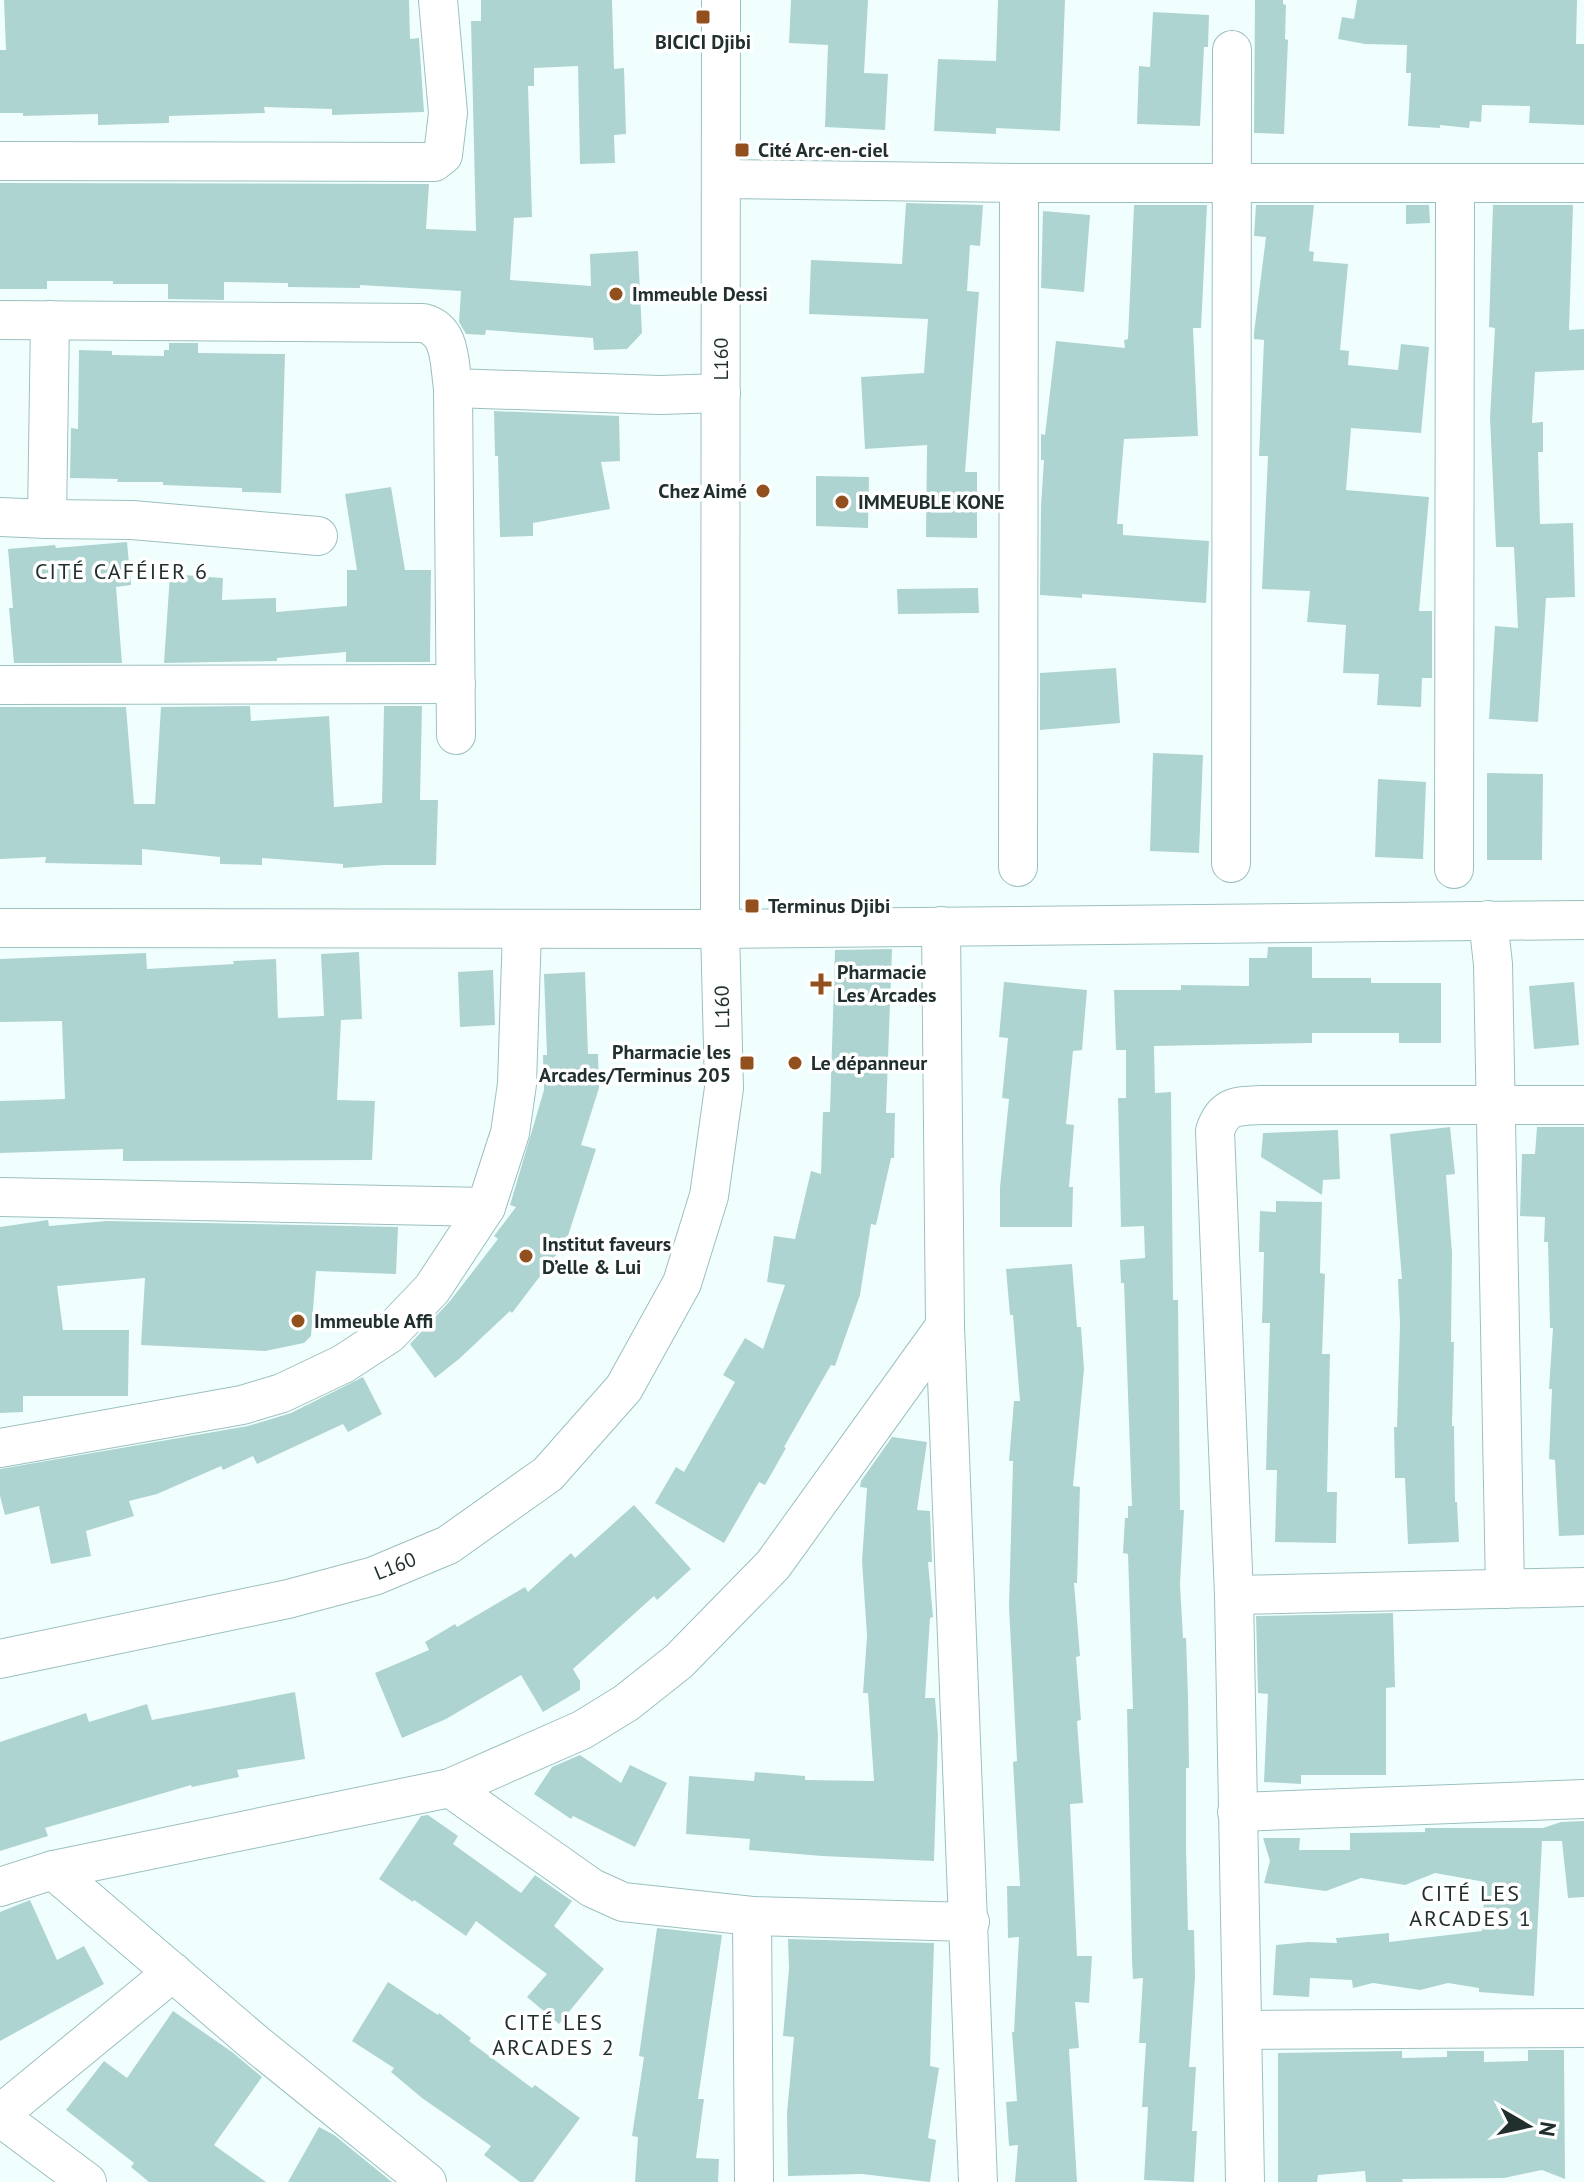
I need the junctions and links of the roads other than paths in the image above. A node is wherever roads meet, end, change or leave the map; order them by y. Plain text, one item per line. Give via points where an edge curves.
1 (438, 0) edge
2 (721, 0) edge
3 (1232, 50) dead end
4 (0, 161) edge
5 (721, 179) junction
6 (1019, 183) junction
7 (1232, 183) junction
8 (1455, 183) junction
9 (1584, 183) edge
10 (0, 320) edge
11 (50, 320) junction
12 (453, 388) junction
13 (721, 393) junction
14 (0, 517) edge
15 (47, 519) junction
16 (318, 536) dead end
17 (456, 684) junction
18 (0, 685) edge
19 (456, 735) dead end
20 (1231, 863) dead end
21 (1018, 867) dead end
22 (1454, 869) dead end
23 (1488, 920) junction
24 (1584, 920) edge
25 (941, 926) junction
26 (0, 928) edge
27 (720, 929) junction
28 (522, 930) junction
29 (1496, 1103) junction
30 (1584, 1105) edge
31 (0, 1197) edge
32 (486, 1207) junction
33 (945, 1326) junction
34 (0, 1448) edge
35 (1584, 1587) edge
36 (1505, 1589) junction
37 (1234, 1595) junction
38 (0, 1659) edge
39 (450, 1788) junction
40 (1584, 1799) edge
41 (1237, 1812) junction
42 (53, 1870) junction
43 (0, 1887) edge
44 (752, 1916) junction
45 (970, 1922) junction
46 (173, 1972) junction
47 (1584, 2028) edge
48 (1243, 2030) junction
49 (0, 2115) edge
50 (87, 2182) edge
51 (427, 2182) edge
52 (754, 2182) edge
53 (978, 2182) edge
54 (1245, 2182) edge

1 - 4 street via 448,113 443,155 434,162
2 - 5 street, L160
3 - 7 street
5 - 6 street
5 - 13 street, L160
6 - 7 street
6 - 21 street
7 - 8 street
7 - 20 street
8 - 9 street
8 - 22 street
10 - 11 street
11 - 12 street via 423,323 441,332
11 - 15 street
12 - 13 street
12 - 17 street
13 - 27 street, L160
14 - 15 street
15 - 16 street via 132,520
17 - 18 street
17 - 19 street
23 - 24 street
23 - 25 street
23 - 29 street
25 - 27 street
25 - 33 street
26 - 28 street
27 - 28 street
27 - 38 street, L160 via 724,1088 709,1196 682,1283 624,1388 548,1474 448,1545 374,1576
28 - 32 street via 516,1096
29 - 30 street
29 - 36 street
29 - 37 street via 1243,1106 1219,1118 1215,1131
31 - 32 street
32 - 34 street via 432,1289 389,1334 343,1364 242,1405
33 - 39 street via 773,1565 679,1661 582,1730
33 - 45 street
35 - 36 street
36 - 37 street
37 - 41 street
39 - 42 street
39 - 44 street via 611,1898
40 - 41 street
41 - 48 street
42 - 43 street
42 - 46 street
44 - 45 street
44 - 52 street
45 - 53 street
46 - 49 street
46 - 51 street
47 - 48 street
48 - 54 street
49 - 50 street

